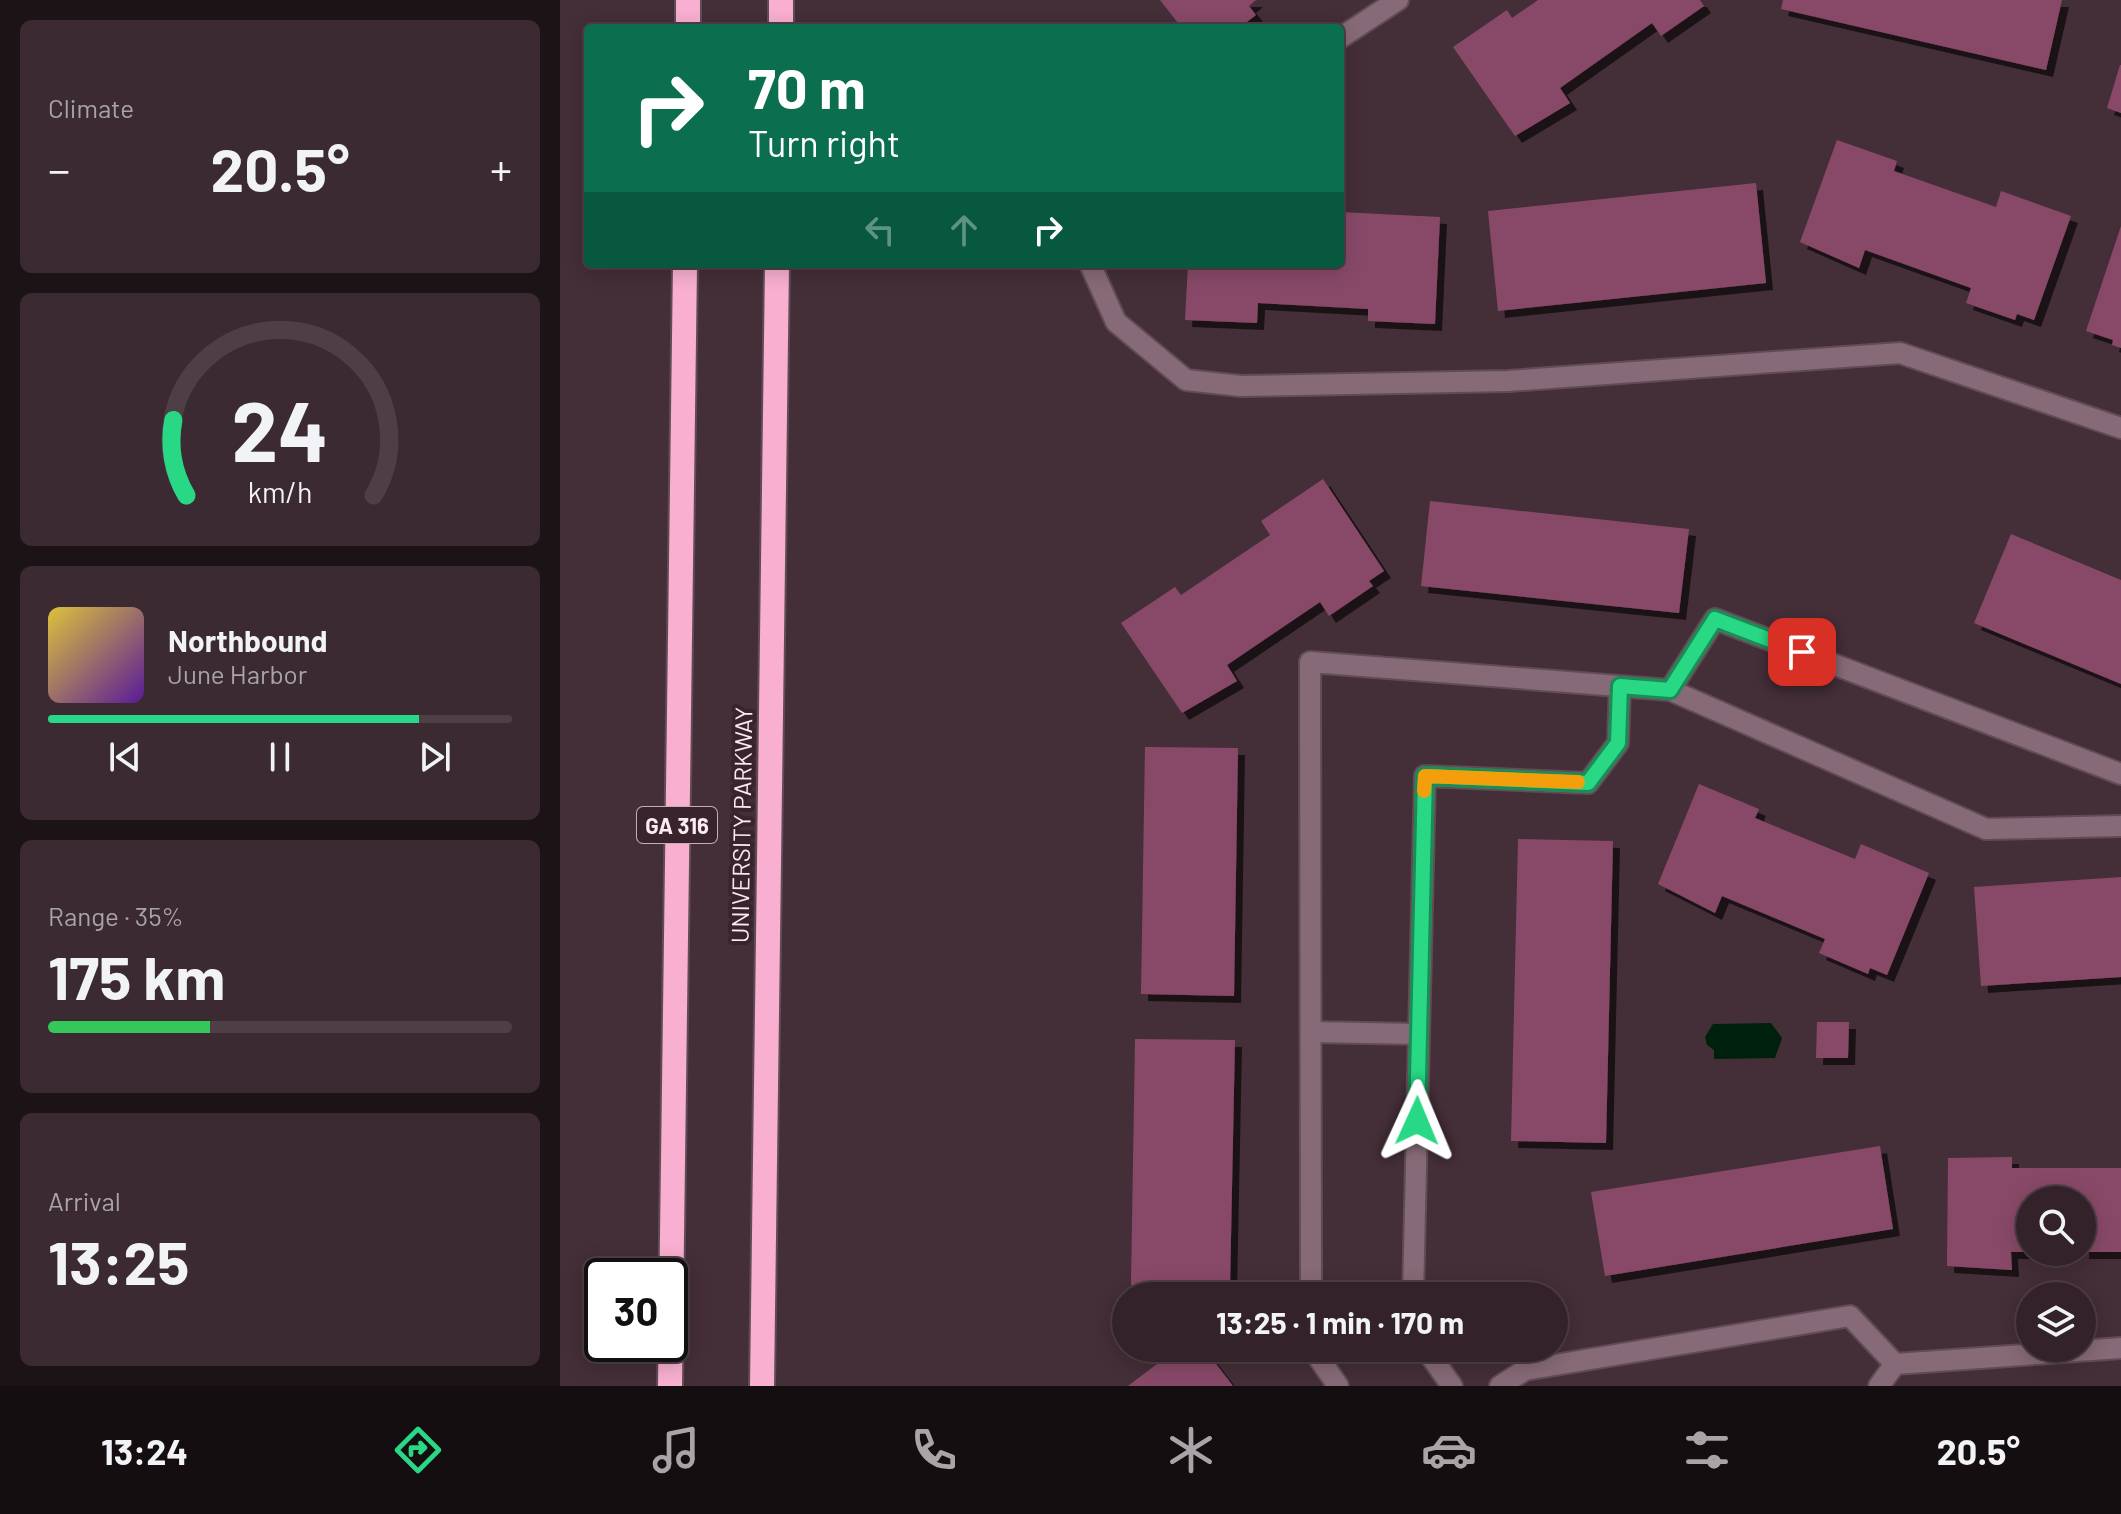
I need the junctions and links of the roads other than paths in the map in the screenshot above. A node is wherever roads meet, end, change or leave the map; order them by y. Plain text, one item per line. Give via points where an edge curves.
1 (688, 0) edge
2 (781, 0) edge
3 (1398, 0) edge
4 (688, 24) edge
5 (781, 24) edge
6 (1344, 35) edge
7 (685, 268) edge
8 (777, 268) edge
9 (1092, 268) edge
10 (2121, 428) edge
11 (1620, 686) junction
12 (1670, 690) junction
13 (2121, 774) edge
14 (2121, 826) edge
15 (1311, 1032) junction
16 (1419, 1034) junction
17 (1311, 1282) edge
18 (1413, 1282) edge
19 (2121, 1348) edge
20 (1322, 1362) edge
21 (1435, 1362) edge
22 (1895, 1364) junction
23 (670, 1386) edge
24 (762, 1386) edge
25 (1338, 1386) edge
26 (1452, 1386) edge
27 (1500, 1386) edge
28 (1879, 1386) edge

1 - 4 highway
2 - 5 highway
3 - 6 street
7 - 23 highway, GA 316
8 - 24 highway, UNIVERSITY PARKWAY
9 - 10 street via 1116,322 1186,380 1241,386 1508,381 1900,353
11 - 12 street
11 - 15 street via 1310,662
11 - 16 street via 1618,743 1588,783 1425,776
12 - 13 street via 1715,619
12 - 14 street via 1986,829
15 - 16 street
15 - 17 street
16 - 18 street
19 - 22 street
20 - 25 street
21 - 26 street
22 - 27 street via 1850,1316 1525,1370
22 - 28 street

